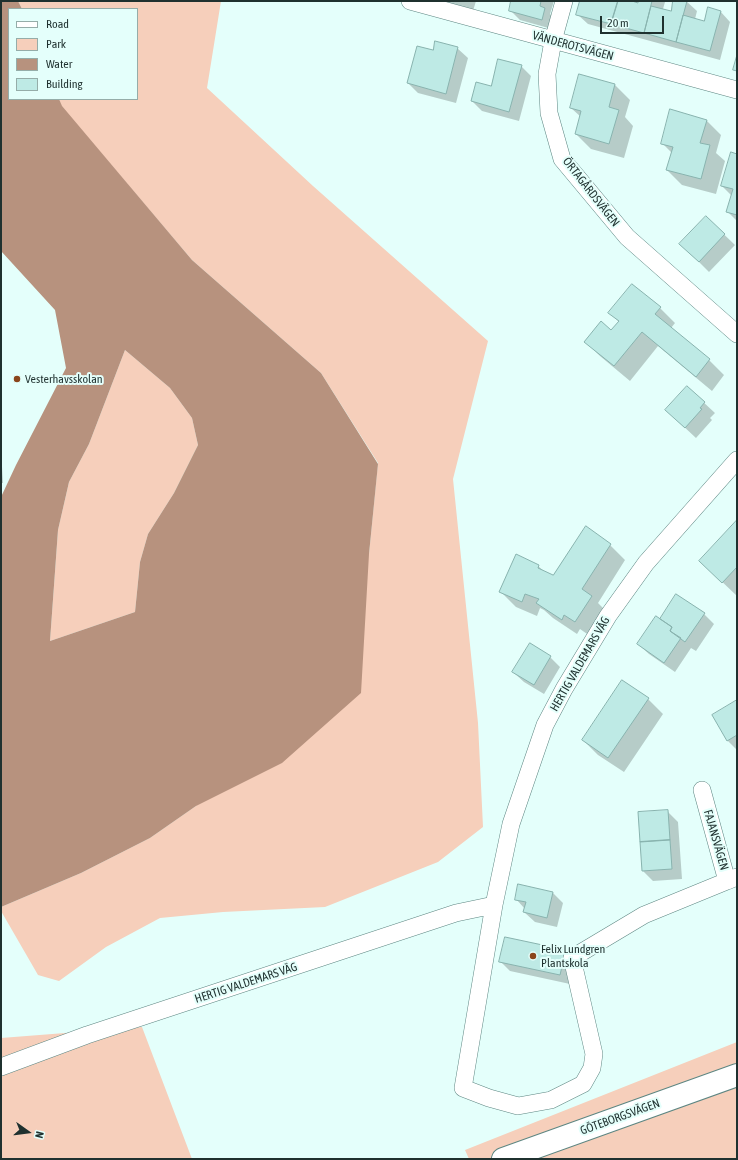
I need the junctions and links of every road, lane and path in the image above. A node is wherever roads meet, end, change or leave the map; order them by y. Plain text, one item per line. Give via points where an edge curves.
1 (410, 1) edge
2 (564, 1) edge
3 (553, 41) junction
4 (737, 90) edge
5 (737, 334) edge
6 (737, 460) edge
7 (702, 790) dead end
8 (732, 879) edge
9 (494, 904) junction
10 (1, 1067) edge
11 (737, 1075) edge
12 (503, 1159) edge

1 - 3 street, VÄNDEROTSVÄGEN
2 - 3 street, ÖRTAGÅRDSVÄGEN
3 - 4 street, VÄNDEROTSVÄGEN
3 - 5 street, ÖRTAGÅRDSVÄGEN via 547,74 549,113 562,159 627,237
6 - 9 street, HERTIG VALDEMARS VÄG via 646,563 608,616 564,689 545,725 511,824
7 - 8 street, FAJANSVÄGEN
8 - 9 street, HERTIG VALDEMARS VÄG via 644,915 572,958 594,1054 592,1068 583,1084 551,1100 518,1106 463,1088
9 - 10 street, HERTIG VALDEMARS VÄG via 456,913 87,1035
11 - 12 main road, GÖTEBORGSVÄGEN

